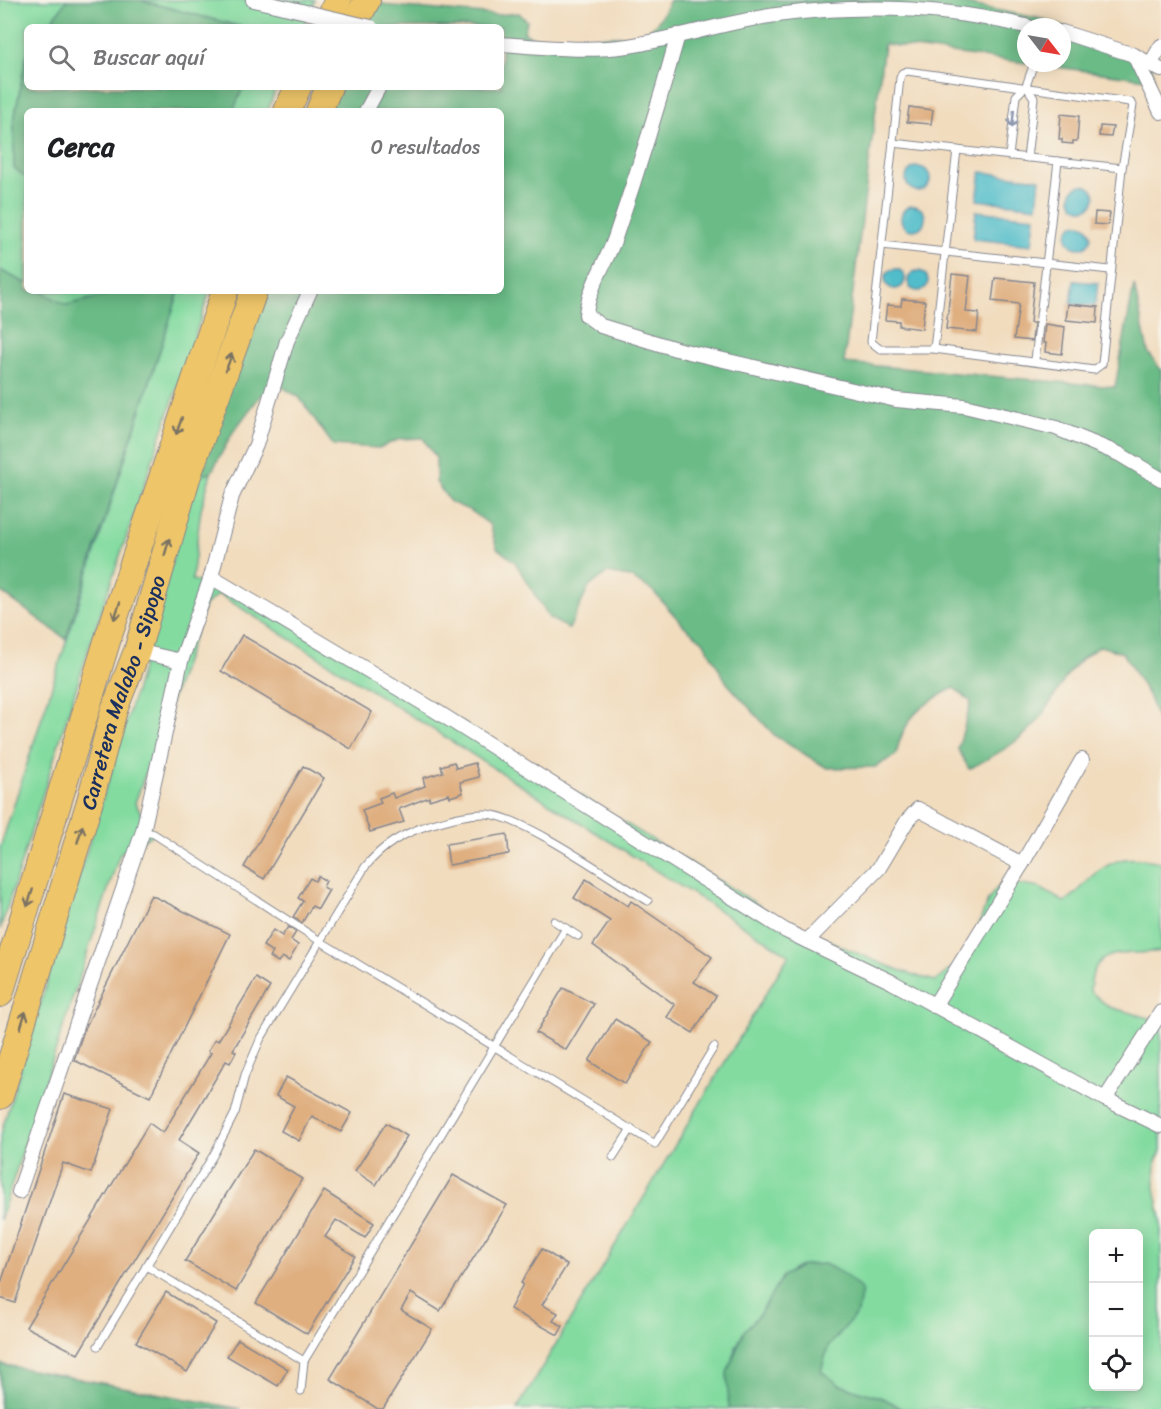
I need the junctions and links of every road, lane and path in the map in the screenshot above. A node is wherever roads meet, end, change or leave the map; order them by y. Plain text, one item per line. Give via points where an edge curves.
1 (254, 0) edge
2 (338, 0) edge
3 (367, 0) edge
4 (326, 24) edge
5 (355, 24) edge
6 (357, 24) edge
7 (1017, 24) edge
8 (678, 35) junction
9 (1071, 35) edge
10 (504, 44) edge
11 (1161, 46) edge
12 (1134, 55) junction
13 (1156, 66) edge
14 (1031, 72) edge
15 (1026, 86) junction
16 (297, 90) edge
17 (328, 90) edge
18 (377, 90) edge
19 (288, 108) edge
20 (320, 108) edge
21 (368, 108) edge
22 (1161, 112) edge
23 (893, 143) junction
24 (957, 150) junction
25 (1009, 156) junction
26 (1027, 158) junction
27 (1058, 161) junction
28 (1122, 168) junction
29 (882, 245) junction
30 (945, 252) junction
31 (1047, 263) junction
32 (1110, 270) junction
33 (224, 294) edge
34 (253, 294) edge
35 (309, 294) edge
36 (934, 350) junction
37 (1035, 360) junction
38 (1161, 479) edge
39 (211, 577) junction
40 (137, 651) junction
41 (181, 661) junction
42 (1082, 760) dead end
43 (144, 831) junction
44 (1022, 864) junction
45 (648, 901) dead end
46 (554, 921) dead end
47 (566, 928) junction
48 (578, 936) dead end
49 (807, 940) junction
50 (320, 941) junction
51 (0, 994) edge
52 (934, 1006) junction
53 (1161, 1012) edge
54 (494, 1046) junction
55 (714, 1047) dead end
56 (0, 1096) edge
57 (1105, 1099) junction
58 (1161, 1126) edge
59 (631, 1129) junction
60 (614, 1157) dead end
61 (20, 1192) dead end
62 (146, 1266) junction
63 (98, 1346) dead end
64 (304, 1361) junction
65 (301, 1391) dead end

1 - 6 street, bridge
2 - 4 highway
3 - 5 highway
7 - 8 street via 985,16 850,9 774,15
8 - 10 street via 586,50
8 - 38 street via 653,129 587,303 586,315 601,326 688,351 896,400 964,406 1056,428 1119,454
9 - 12 street
11 - 13 street
12 - 13 street
12 - 22 street
14 - 15 lane
15 - 23 lane via 902,73
15 -> 25 lane via 1016,96
15 - 26 lane via 1034,98
15 - 28 lane via 1130,102 1135,109
16 - 19 highway
17 - 20 highway
18 - 21 street
23 - 24 lane
23 - 29 lane
24 - 25 lane
24 - 30 lane
25 - 26 lane
26 - 27 lane
27 - 28 lane
27 - 31 lane
28 - 32 lane
29 - 30 lane
29 - 36 lane via 871,342 880,349
30 - 31 lane
30 - 36 lane
31 - 32 lane
31 - 37 lane
32 - 37 lane via 1102,364 1094,370
33 -> 51 highway, Carretera Malabo - Sipopo via 108,638
40 -> 34 highway, Carretera Malabo - Sipopo via 187,478
35 - 39 street via 288,341 256,445 232,496
36 - 37 lane
39 - 41 street
39 - 49 street via 436,711 786,931
40 - 41 street
56 -> 40 highway, Carretera Malabo - Sipopo via 114,710
41 - 43 street
42 - 44 street
43 - 50 lane
43 - 61 street
44 - 49 street via 918,809 879,868
44 - 52 street
45 - 50 lane via 514,821 492,815 469,816 412,830 384,846 365,867
46 - 47 lane
47 - 48 lane
47 - 54 lane
49 - 52 street
50 - 54 lane
50 - 62 lane via 256,1049 226,1132
52 - 57 street
53 - 57 street
54 - 59 lane
54 - 64 lane
55 - 59 lane via 655,1144
57 - 58 street
59 - 60 lane
62 - 63 lane
62 - 64 lane
64 - 65 lane

